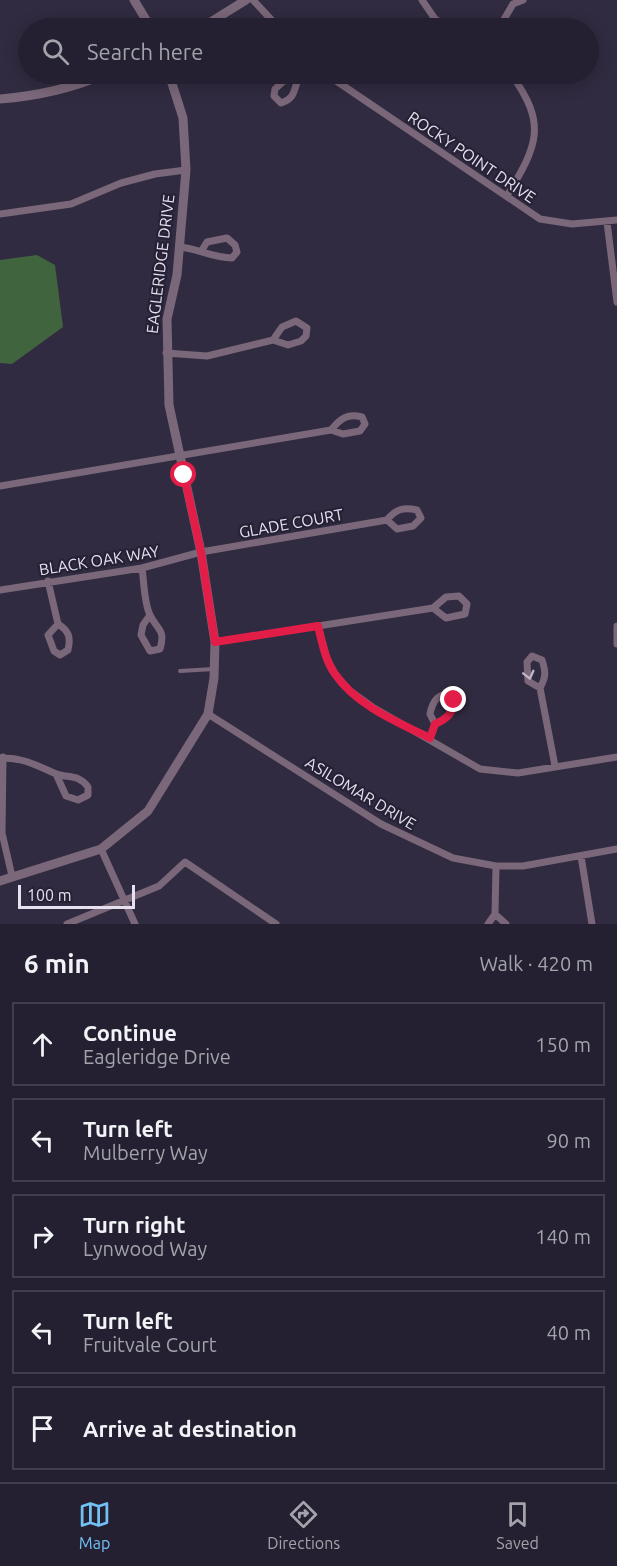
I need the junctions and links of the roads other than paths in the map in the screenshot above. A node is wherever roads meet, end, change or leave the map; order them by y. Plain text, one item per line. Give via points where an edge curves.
1 (134, 0) edge
2 (246, 0) edge
3 (253, 0) edge
4 (422, 0) edge
5 (523, 0) edge
6 (512, 2) edge
7 (145, 18) edge
8 (217, 18) edge
9 (270, 18) edge
10 (434, 18) edge
11 (504, 18) edge
12 (82, 84) edge
13 (172, 84) edge
14 (341, 84) edge
15 (518, 84) edge
16 (0, 99) edge
17 (186, 170) junction
18 (507, 196) junction
19 (0, 214) edge
20 (617, 220) edge
21 (607, 222) junction
22 (180, 247) junction
23 (202, 250) junction
24 (616, 285) edge
25 (617, 302) edge
26 (273, 340) junction
27 (166, 353) junction
28 (331, 430) dead end
29 (179, 455) junction
30 (0, 486) edge
31 (387, 520) junction
32 (201, 552) junction
33 (142, 568) junction
34 (48, 582) junction
35 (0, 590) edge
36 (433, 608) junction
37 (150, 615) junction
38 (58, 624) dead end
39 (318, 626) junction
40 (617, 626) edge
41 (215, 642) junction
42 (617, 644) edge
43 (215, 669) junction
44 (180, 671) dead end
45 (540, 688) dead end
46 (208, 714) junction
47 (435, 724) dead end
48 (430, 738) junction
49 (617, 757) edge
50 (1, 758) edge
51 (555, 766) junction
52 (56, 774) junction
53 (101, 849) junction
54 (617, 849) edge
55 (581, 856) junction
56 (496, 866) junction
57 (12, 876) junction
58 (0, 881) edge
59 (126, 902) junction
60 (495, 914) junction
61 (67, 924) edge
62 (135, 924) edge
63 (276, 924) edge
64 (488, 924) edge
65 (506, 924) edge
66 (592, 924) edge

1 - 7 street
2 - 8 street
3 - 9 street
4 - 10 street
5 - 6 street
6 - 11 street
12 - 16 street via 36,96
13 - 17 street, EAGLERIDGE DRIVE via 183,118
14 - 18 street, ROCKY POINT DRIVE
15 - 18 street via 534,117 535,144
17 - 19 street via 121,183 71,204
17 - 22 street, EAGLERIDGE DRIVE
18 - 21 street, ROCKY POINT DRIVE via 540,219 572,224
20 - 21 street, ROCKY POINT DRIVE
21 - 24 street
22 - 23 street
22 - 27 street, EAGLERIDGE DRIVE via 167,319
23 - 23 street via 215,258 232,258 237,252 227,238 207,242
24 - 25 street
26 - 26 street via 288,345 301,341 307,328 296,321 282,327
26 - 27 street via 207,356
27 - 29 street, EAGLERIDGE DRIVE via 169,405
28 - 29 street
29 - 30 street
29 - 32 street, EAGLERIDGE DRIVE
31 - 31 street, GLADE COURT via 397,529 413,526 421,518 417,510 405,508 394,511
31 - 32 street, GLADE COURT
32 - 33 street, BLACK OAK WAY
32 - 41 street, EAGLERIDGE DRIVE
33 - 34 street, BLACK OAK WAY
33 - 37 street
34 - 35 street, BLACK OAK WAY
34 - 38 street
36 - 36 street via 446,618 465,614 466,604 459,596 446,597
36 - 39 street
37 - 37 street via 141,635 150,651 160,649 162,640 158,624
39 - 41 street
39 - 48 street via 327,659 349,690
40 - 42 street
41 - 43 street, EAGLERIDGE DRIVE
43 - 44 lane
43 - 46 street, EAGLERIDGE DRIVE
45 - 51 street
46 - 53 street, EAGLERIDGE DRIVE via 148,811
46 - 56 street, ASILOMAR DRIVE via 381,824 453,858
47 - 48 street
48 - 51 street via 480,769 518,773
49 - 51 street
50 - 52 street via 33,762
50 - 57 street via 2,833
52 - 52 street via 66,796 78,800 88,795 88,787 81,779
53 - 57 street, EAGLERIDGE DRIVE
53 - 59 street
54 - 55 street, ASILOMAR DRIVE
55 - 56 street, ASILOMAR DRIVE via 542,864
55 - 66 street
56 - 60 street
57 - 58 street, EAGLERIDGE DRIVE
59 - 61 street
59 - 62 street
59 - 63 street via 159,886 185,862
60 - 64 street
60 - 65 street

